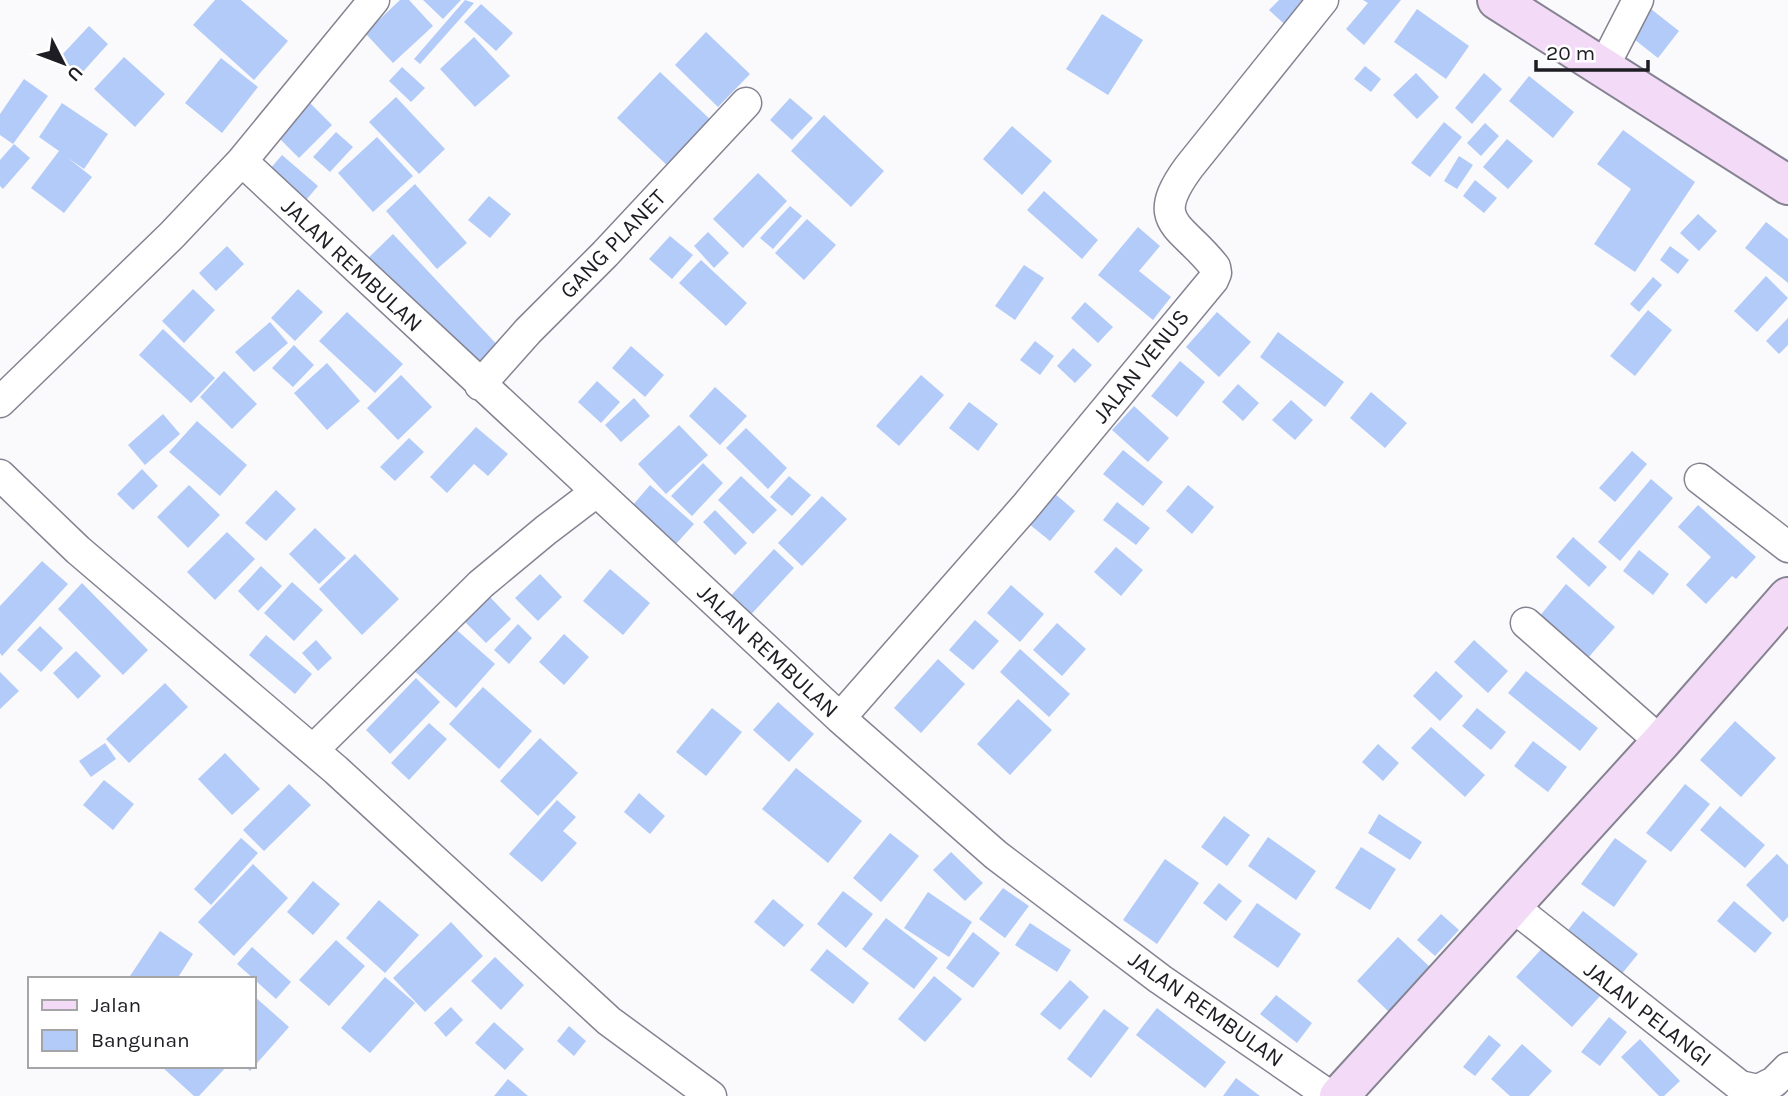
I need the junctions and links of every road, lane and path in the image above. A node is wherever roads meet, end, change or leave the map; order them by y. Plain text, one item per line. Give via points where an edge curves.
1 (374, 0) edge
2 (1323, 0) edge
3 (1497, 0) edge
4 (1638, 0) edge
5 (1603, 68) junction
6 (746, 103) dead end
7 (242, 161) junction
8 (1788, 185) edge
9 (480, 385) junction
10 (0, 402) edge
11 (0, 475) edge
12 (1700, 479) dead end
13 (596, 492) junction
14 (1788, 547) edge
15 (1788, 597) edge
16 (1526, 623) dead end
17 (840, 718) junction
18 (1661, 742) junction
19 (313, 750) junction
20 (1512, 906) junction
21 (1788, 1068) edge
22 (711, 1096) edge
23 (1330, 1096) edge
24 (1339, 1096) edge

1 - 7 street
2 - 17 street, JALAN VENUS via 1189,167 1170,198 1173,223 1215,267 1213,280 1025,507
3 - 5 main road
4 - 5 street
5 - 8 main road
6 - 9 street, GANG PLANET
7 - 9 street, JALAN REMBULAN
7 - 10 street
9 - 13 street, JALAN REMBULAN
11 - 19 street via 78,550
12 - 14 street
13 - 17 street, JALAN REMBULAN
13 - 19 street via 481,584
15 - 18 main road
16 - 18 street
17 - 23 street, JALAN REMBULAN via 996,855 1160,979
18 - 20 main road
19 - 22 street via 609,1021
20 - 21 street, JALAN PELANGI via 1740,1086 1766,1087
20 - 24 main road

